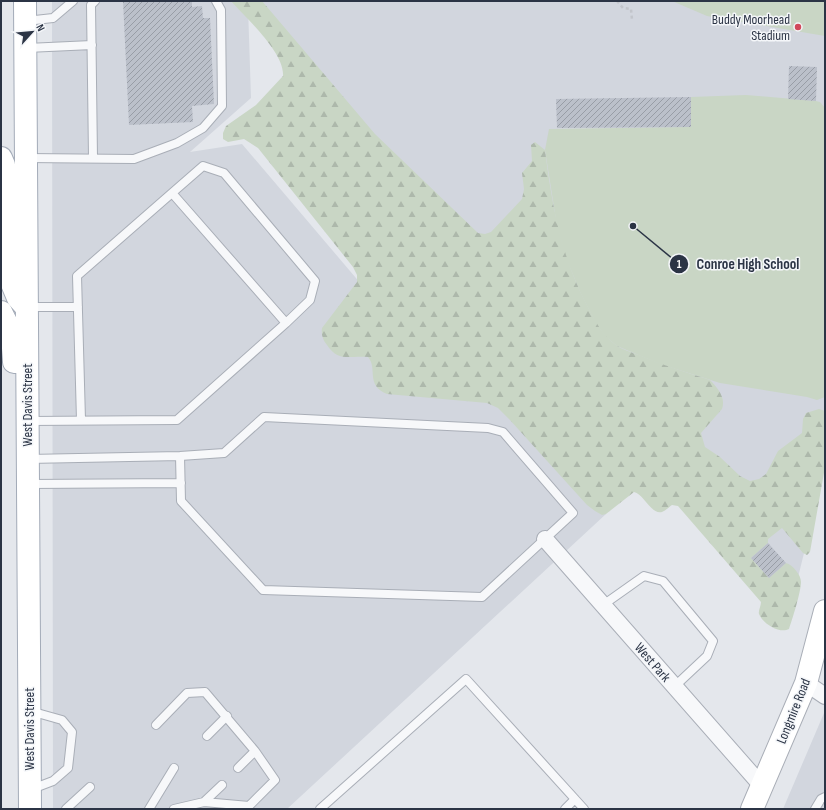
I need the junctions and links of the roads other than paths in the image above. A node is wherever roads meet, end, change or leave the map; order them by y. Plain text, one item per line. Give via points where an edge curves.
1 (12, 1) edge
2 (73, 1) edge
3 (95, 1) edge
4 (216, 1) edge
5 (25, 26) edge
6 (92, 45) junction
7 (1, 158) edge
8 (26, 158) junction
9 (93, 158) junction
10 (172, 193) junction
11 (26, 307) junction
12 (78, 307) junction
13 (1, 312) edge
14 (286, 323) junction
15 (81, 420) junction
16 (27, 421) junction
17 (180, 456) junction
18 (28, 471) junction
19 (181, 483) junction
20 (545, 539) junction
21 (603, 605) junction
22 (825, 611) edge
23 (806, 683) junction
24 (675, 686) junction
25 (825, 696) edge
26 (29, 711) junction
27 (227, 716) junction
28 (156, 725) dead end
29 (207, 736) dead end
30 (255, 751) junction
31 (174, 768) dead end
32 (238, 768) dead end
33 (222, 785) dead end
34 (762, 786) junction
35 (90, 787) dead end
36 (825, 797) edge
37 (575, 799) junction
38 (30, 800) edge
39 (204, 802) junction
40 (66, 809) edge
41 (149, 809) edge
42 (174, 809) edge
43 (320, 809) edge
44 (565, 809) edge
45 (584, 809) edge
46 (752, 809) edge
47 (814, 809) edge

1 - 5 main road via 13,17
2 - 5 lane via 53,18
3 - 6 lane via 91,5
4 - 9 lane via 221,10 222,106 203,128 177,143 134,158
5 - 6 lane
5 - 8 main road, West Davis Street
6 - 9 lane
7 - 11 main road via 4,165 8,274 18,298
8 - 9 lane
8 - 11 main road, West Davis Street
10 - 12 lane via 77,276
10 - 14 lane
10 - 14 lane via 203,166 224,173 315,281 310,300
11 - 12 lane
11 - 16 main road, West Davis Street
12 - 15 lane
13 - 18 main road via 9,324 13,347 14,440
14 - 15 lane via 177,420
15 - 16 lane
16 - 18 main road, West Davis Street
17 - 18 lane
17 - 19 lane
17 - 20 lane via 224,453 264,417 488,428 503,432 573,513
18 - 19 lane
18 - 26 main road, West Davis Street
19 - 20 lane via 181,501 263,590 482,597
20 - 21 street, West Park
21 - 24 street, West Park
21 - 24 lane via 644,576 663,581 713,641 707,656
22 - 23 main road, Longmire Road
23 - 25 street
23 - 34 main road, Longmire Road
24 - 34 street, West Park
26 - 38 main road, West Davis Street
26 - 38 lane via 62,720 72,732 68,768
27 - 28 lane via 205,692 187,693
27 - 29 lane
27 - 30 lane
30 - 32 lane
30 - 39 lane via 275,780 249,806
31 - 41 lane
33 - 39 lane
34 - 46 main road, Longmire Road
35 - 40 lane
36 - 47 lane
37 - 43 lane via 466,679
37 - 44 lane
37 - 45 lane
39 - 42 lane

